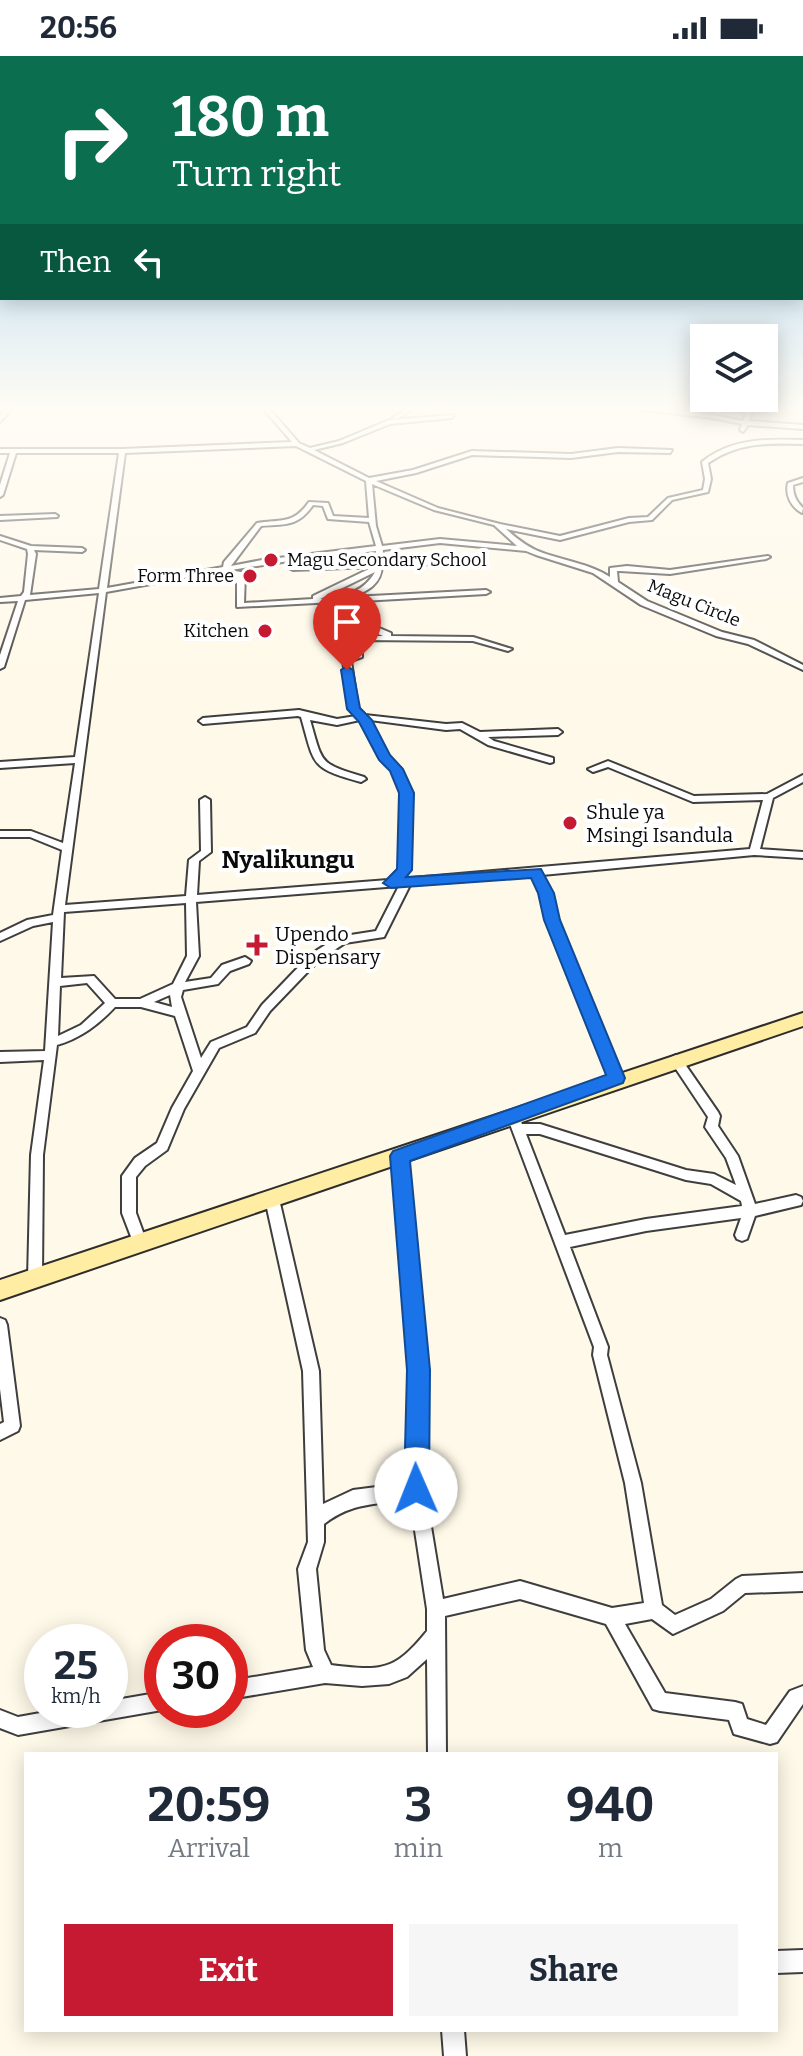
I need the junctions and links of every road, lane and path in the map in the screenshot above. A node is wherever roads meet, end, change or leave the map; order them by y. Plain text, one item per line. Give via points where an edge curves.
1 (115, 499) edge
2 (370, 499) edge
3 (414, 499) edge
4 (670, 499) edge
5 (55, 516) dead end
6 (0, 518) edge
7 (372, 520) junction
8 (498, 526) junction
9 (0, 538) edge
10 (560, 538) junction
11 (519, 543) junction
12 (30, 548) junction
13 (380, 549) junction
14 (82, 550) dead end
15 (530, 550) junction
16 (766, 557) dead end
17 (292, 559) junction
18 (463, 561) dead end
19 (379, 565) junction
20 (227, 569) junction
21 (614, 583) junction
22 (101, 591) junction
23 (486, 592) dead end
24 (22, 599) junction
25 (0, 600) edge
26 (338, 600) junction
27 (310, 601) junction
28 (355, 621) junction
29 (389, 636) junction
30 (358, 638) junction
31 (508, 649) dead end
32 (345, 659) junction
33 (0, 667) edge
34 (803, 668) edge
35 (305, 716) junction
36 (362, 717) junction
37 (203, 721) dead end
38 (558, 732) dead end
39 (478, 735) junction
40 (77, 760) junction
41 (550, 760) dead end
42 (0, 765) edge
43 (593, 769) dead end
44 (803, 778) edge
45 (361, 779) dead end
46 (769, 797) junction
47 (205, 800) dead end
48 (0, 834) edge
49 (66, 848) junction
50 (754, 852) junction
51 (803, 855) edge
52 (536, 872) junction
53 (406, 882) junction
54 (391, 883) junction
55 (191, 899) junction
56 (59, 914) junction
57 (0, 937) edge
58 (245, 961) dead end
59 (55, 983) junction
60 (178, 987) junction
61 (112, 1003) junction
62 (141, 1003) junction
63 (180, 1013) junction
64 (803, 1019) edge
65 (51, 1049) junction
66 (0, 1057) edge
67 (676, 1060) junction
68 (199, 1070) junction
69 (616, 1078) junction
70 (516, 1122) junction
71 (400, 1156) junction
72 (272, 1199) junction
73 (796, 1201) dead end
74 (748, 1204) junction
75 (742, 1235) dead end
76 (563, 1242) junction
77 (140, 1243) junction
78 (35, 1279) junction
79 (0, 1290) edge
80 (0, 1325) edge
81 (0, 1432) edge
82 (416, 1489) junction
83 (315, 1520) junction
84 (803, 1582) edge
85 (436, 1609) junction
86 (654, 1610) junction
87 (612, 1617) junction
88 (436, 1634) junction
89 (325, 1674) junction
90 (248, 1687) edge
91 (803, 1695) edge
92 (144, 1704) edge
93 (0, 1719) edge
94 (437, 1752) edge
95 (803, 1961) edge
96 (778, 1962) edge
97 (453, 2032) edge
98 (455, 2056) edge

1 - 22 street
2 - 7 street
3 - 8 street, Magu Circle
4 - 10 street via 650,519
5 - 6 street
7 - 13 street
7 - 20 street via 330,518 326,504 311,503 294,522 259,524
8 - 10 street
8 - 11 street, Magu Circle
9 - 12 street
10 - 11 street
11 - 15 street, Magu Circle
12 - 14 street
12 - 24 street via 28,593
13 - 15 street via 440,541
13 - 17 street
13 - 19 street
15 - 21 street, Magu Circle via 596,571
16 - 21 street via 665,572 621,567 613,570
17 - 19 street via 293,568
17 - 20 street
18 - 19 street
19 - 26 street via 368,588
19 - 27 street
20 - 22 street
20 - 27 street via 241,573 240,605
21 - 34 street, Magu Circle via 644,603 751,642
22 - 24 street
22 - 40 street
23 - 26 street
24 - 25 street
24 - 33 street
26 - 27 street
26 - 28 street
26 - 32 street
28 - 29 street
28 - 30 street
29 - 30 street
29 - 31 street via 473,639
30 - 32 street via 358,657
32 - 36 street via 354,709
35 - 36 street via 337,722
35 - 37 street
35 - 45 street via 312,753 321,764
36 - 39 street via 462,726
36 - 54 street via 406,793 404,870
38 - 39 street
39 - 41 street
40 - 42 street
40 - 49 street
43 - 46 street via 608,764 693,799
44 - 46 street
46 - 50 street
47 - 55 street via 206,852 194,860
48 - 49 street via 31,834
49 - 56 street
50 - 51 street
50 - 52 street
52 - 53 street
52 - 69 street
53 - 54 street
53 - 68 street via 380,934 342,940 315,957 251,1030 215,1045
54 - 55 street
55 - 56 street
55 - 60 street via 193,956
56 - 57 street
56 - 59 street
58 - 60 street via 226,968 214,981
59 - 61 street via 90,979
59 - 65 street
60 - 62 street
60 - 63 street
61 - 62 street
61 - 65 street via 91,1025
62 - 63 street
63 - 68 street
64 - 67 main road
65 - 66 street
65 - 78 street via 37,1155
67 - 69 main road
67 - 74 street via 714,1116 711,1127 728,1145
68 - 77 street via 162,1146 129,1176 129,1213
69 - 70 main road
70 - 71 main road
70 - 74 street via 608,1148 619,1156 714,1179
70 - 76 street
71 - 72 main road
71 - 82 street via 418,1370
72 - 77 main road
72 - 83 street via 311,1371
73 - 74 street
74 - 75 street
74 - 76 street
76 - 86 street via 601,1347 633,1483
77 - 78 main road
78 - 79 main road
80 - 81 street via 12,1426
82 - 83 street via 351,1497
82 - 85 street
83 - 89 street via 316,1542 307,1569 315,1650
84 - 86 street via 742,1585 717,1605 673,1625
85 - 87 street via 520,1590
85 - 88 street
86 - 87 street
87 - 91 street via 660,1702 735,1711 741,1727 770,1735 796,1697
88 - 89 street via 400,1673 374,1679
88 - 94 street
89 - 90 street
92 - 93 street via 18,1726
95 - 96 street
97 - 98 street

